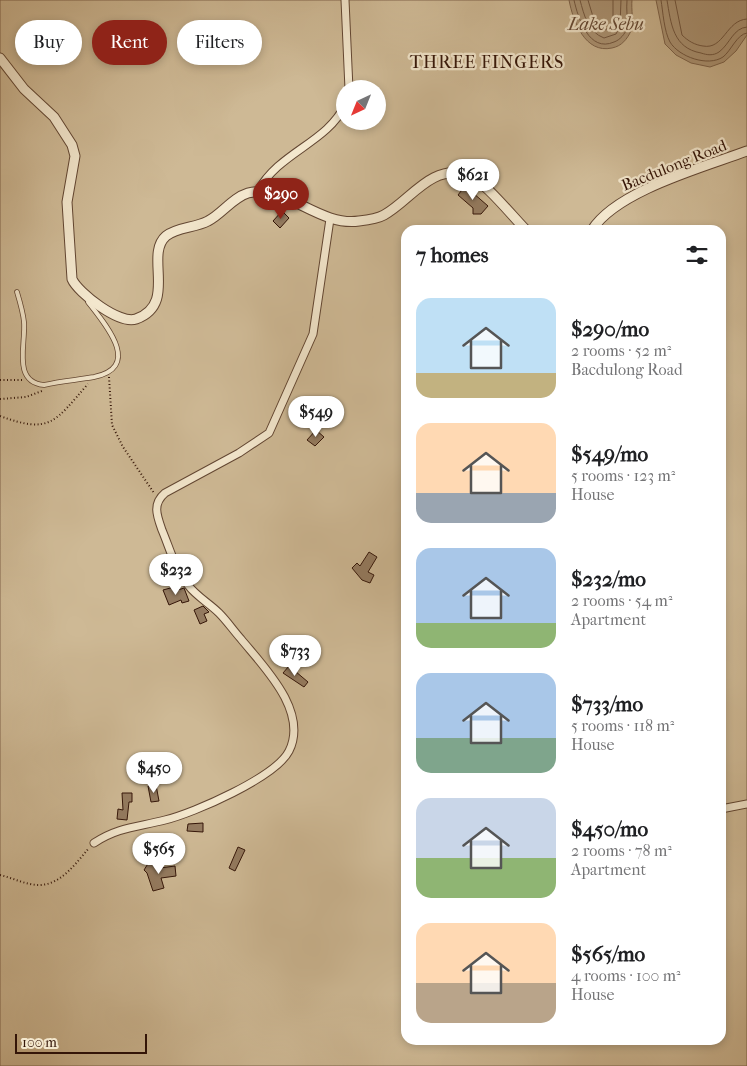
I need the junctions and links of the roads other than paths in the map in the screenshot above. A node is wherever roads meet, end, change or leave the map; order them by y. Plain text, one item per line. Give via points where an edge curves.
1 (345, 0) edge
2 (0, 58) edge
3 (349, 80) edge
4 (336, 119) edge
5 (747, 151) edge
6 (258, 191) junction
7 (330, 219) junction
8 (521, 225) edge
9 (596, 225) edge
10 (17, 292) dead end
11 (82, 294) junction
12 (747, 804) edge
13 (726, 808) edge
14 (94, 843) road end

1 - 3 street
2 - 11 street via 24,89 54,117 72,145 74,156 67,224 72,279
4 - 6 street via 278,164
5 - 9 street, Bacdulong Road via 624,201
6 - 7 street via 274,194
6 - 11 street via 234,200 209,221 166,236 158,251 159,290 150,309 140,317 127,320
7 - 8 street via 356,222 374,219 396,206 423,183 452,173 465,174 478,181
7 - 14 street via 313,334 269,433 158,499 156,507 157,518 182,578 230,625 280,686 294,727 293,740 282,761 244,786 196,809 167,820 111,832
10 - 11 lane via 24,323 23,363 29,380 44,385 94,377 108,372 119,360 120,354 109,332
12 - 13 street

